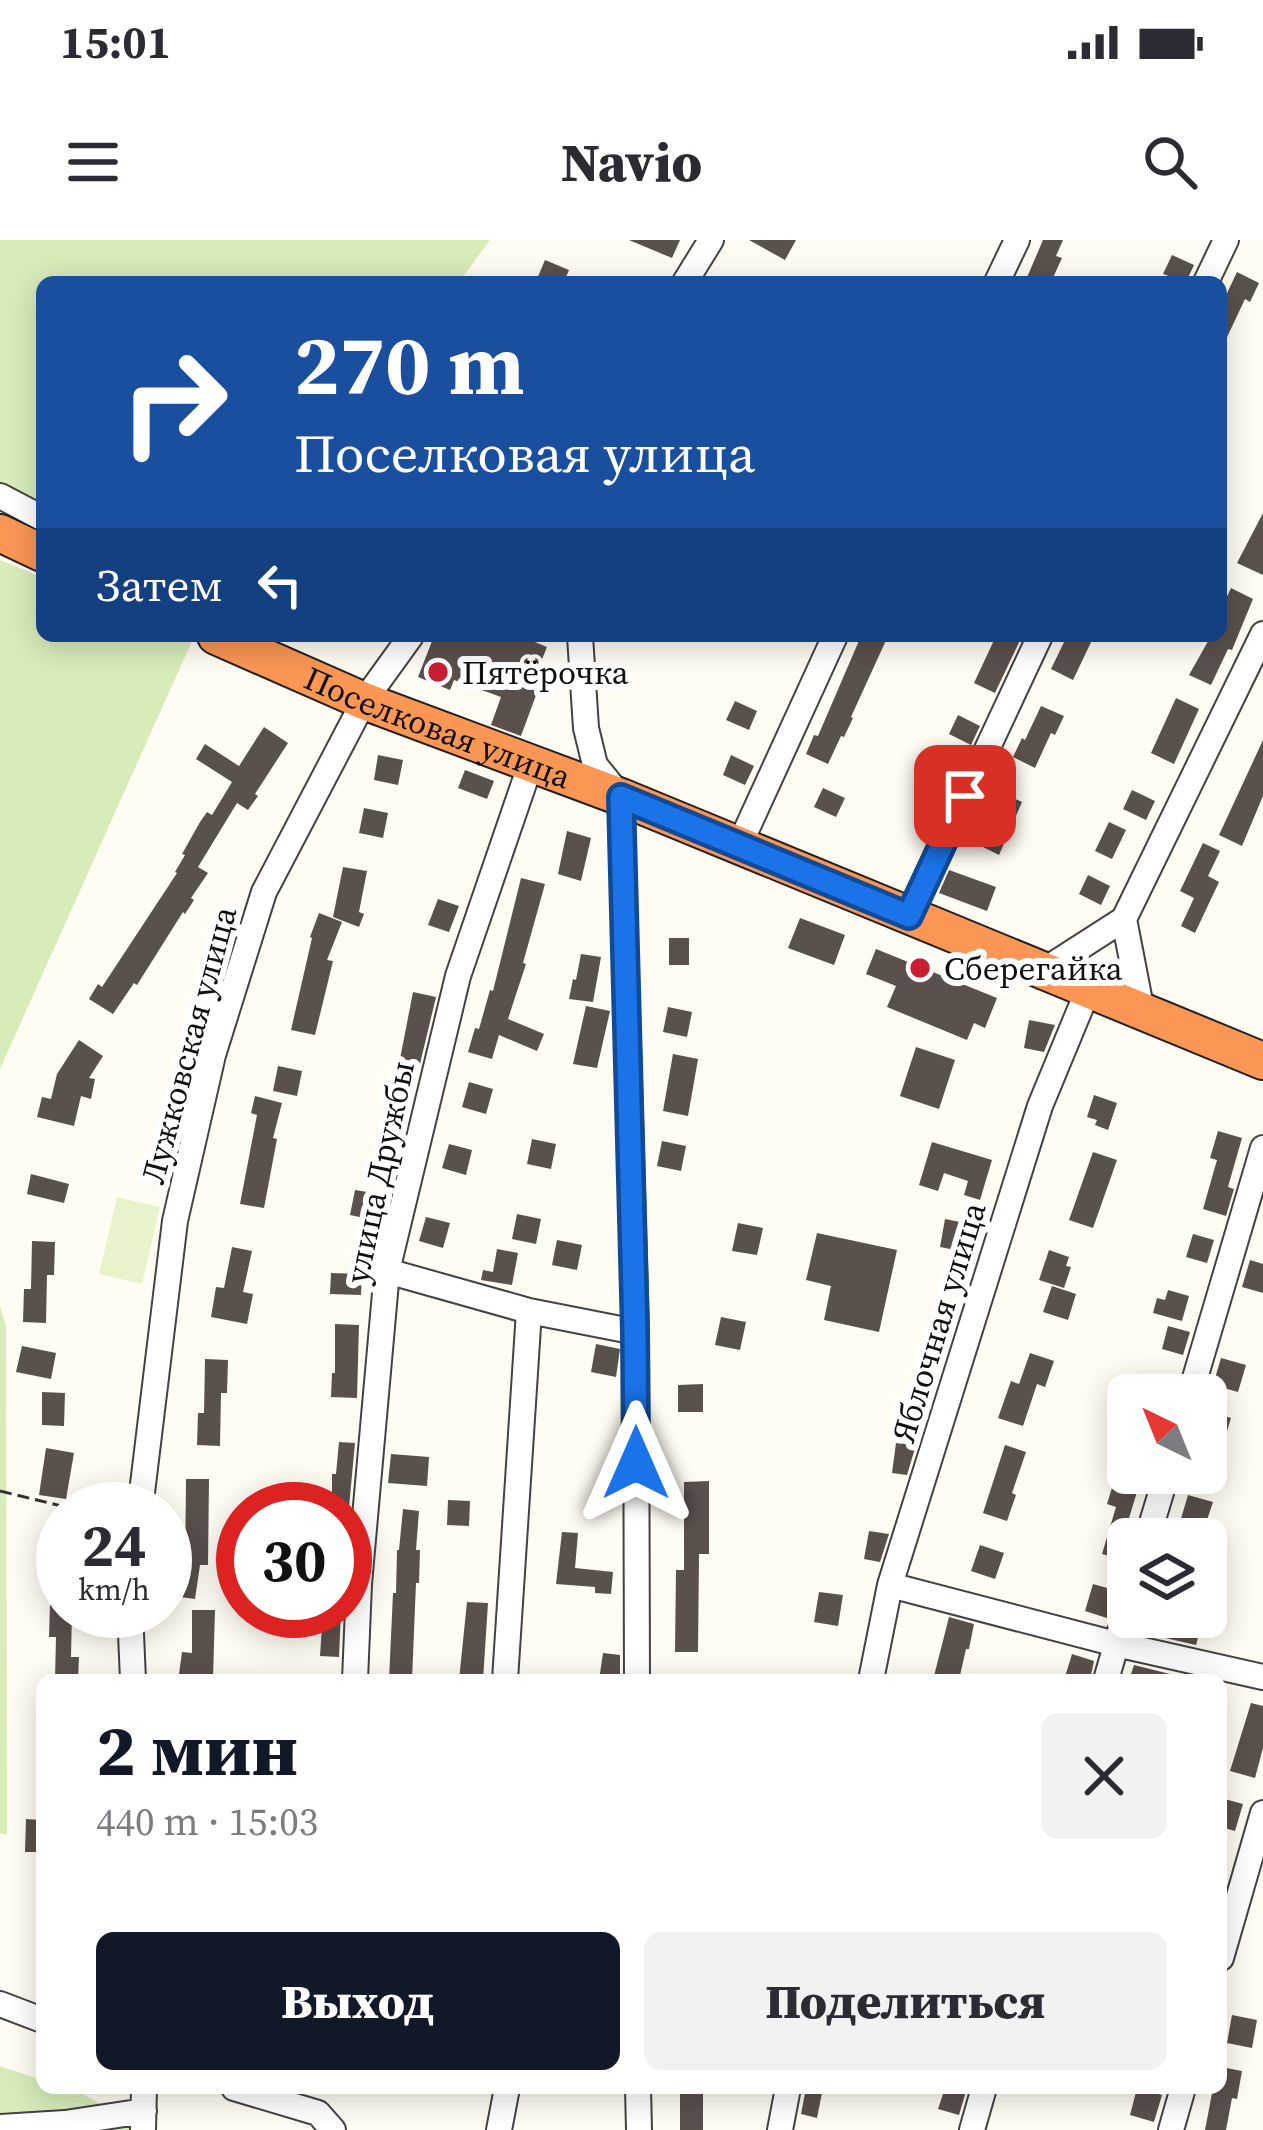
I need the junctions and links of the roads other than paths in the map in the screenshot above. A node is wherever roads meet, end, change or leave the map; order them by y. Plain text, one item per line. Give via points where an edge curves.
1 (711, 240) edge
2 (1017, 240) edge
3 (1226, 240) edge
4 (689, 276) edge
5 (1000, 276) edge
6 (1209, 276) edge
7 (0, 496) edge
8 (36, 515) edge
9 (0, 533) edge
10 (36, 550) edge
11 (1263, 634) edge
12 (230, 642) edge
13 (406, 642) edge
14 (580, 642) edge
15 (833, 642) edge
16 (1037, 642) edge
17 (364, 701) junction
18 (531, 763) junction
19 (621, 797) junction
20 (739, 846) junction
21 (909, 916) junction
22 (1124, 920) junction
23 (1043, 971) junction
24 (1088, 990) junction
25 (1142, 1012) junction
26 (1263, 1061) edge
27 (1263, 1148) edge
28 (387, 1270) junction
29 (529, 1311) junction
30 (635, 1332) junction
31 (1196, 1374) edge
32 (143, 1482) edge
33 (890, 1585) junction
34 (131, 1638) edge
35 (1118, 1638) edge
36 (1116, 1644) junction
37 (133, 1674) edge
38 (355, 1674) edge
39 (505, 1674) edge
40 (637, 1674) edge
41 (872, 1674) edge
42 (1108, 1674) edge
43 (1263, 1676) edge
44 (1263, 1813) edge
45 (1227, 1937) edge
46 (0, 2004) edge
47 (36, 2018) edge
48 (258, 2094) edge
49 (506, 2094) edge
50 (638, 2094) edge
51 (787, 2094) edge
52 (982, 2094) edge
53 (1182, 2094) edge
54 (144, 2110) edge
55 (325, 2110) edge
56 (0, 2127) edge
57 (499, 2130) edge
58 (638, 2130) edge
59 (780, 2130) edge
60 (972, 2130) edge
61 (1171, 2130) edge

1 - 4 street
2 - 5 street
3 - 6 street
7 - 8 street
9 - 10 highway
11 - 22 street
12 - 17 highway, Поселковая улица
13 - 17 street, Лужковская улица
14 - 19 street via 595,765
15 - 20 street
16 - 21 street
17 - 18 highway, Поселковая улица
17 - 32 street, Лужковская улица via 263,892 213,1054 175,1221
18 - 19 highway, Поселковая улица
18 - 28 street, улица Дружбы via 458,976
19 - 20 highway, Поселковая улица
19 - 30 street
20 - 21 highway, Поселковая улица
21 - 23 highway, Поселковая улица
22 - 23 street
22 - 25 street
23 - 24 highway, Поселковая улица
24 - 25 highway, Поселковая улица
24 - 33 street, Яблочная улица via 1040,1106
25 - 26 highway, Поселковая улица
27 - 31 street
28 - 29 street
28 - 38 street, улица Дружбы
29 - 30 street
29 - 39 street
30 - 40 street
33 - 36 street
33 - 41 street, Яблочная улица
34 - 37 street
35 - 36 street
36 - 42 street
36 - 43 street
44 - 45 street
46 - 47 street
48 - 55 street
49 - 57 street
50 - 58 street
51 - 59 street
52 - 60 street
53 - 61 street
54 - 56 street

